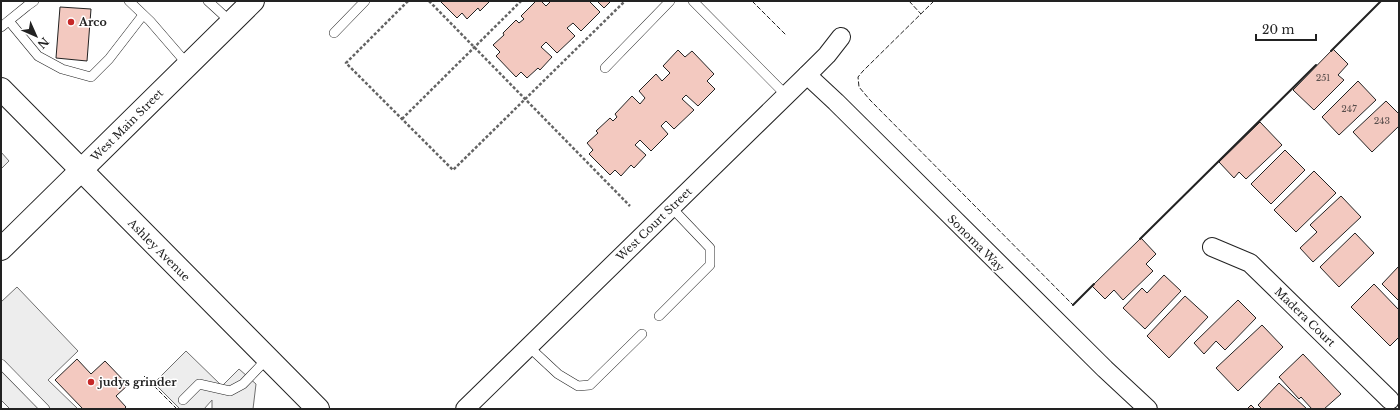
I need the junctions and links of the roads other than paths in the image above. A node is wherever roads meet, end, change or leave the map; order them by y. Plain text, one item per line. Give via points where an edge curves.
1 (34, 1) edge
2 (129, 1) edge
3 (208, 1) edge
4 (253, 1) edge
5 (365, 1) edge
6 (670, 1) edge
7 (694, 1) edge
8 (143, 15) junction
9 (9, 21) junction
10 (231, 22) junction
11 (1, 27) edge
12 (334, 33) dead end
13 (840, 37) dead end
14 (188, 65) junction
15 (605, 68) dead end
16 (807, 75) junction
17 (1, 89) edge
18 (786, 95) junction
19 (81, 170) junction
20 (671, 207) junction
21 (1212, 247) dead end
22 (1, 249) edge
23 (659, 316) dead end
24 (642, 334) dead end
25 (529, 347) junction
26 (267, 359) junction
27 (1, 364) edge
28 (183, 400) dead end
29 (1390, 400) edge
30 (45, 409) edge
31 (318, 409) edge
32 (466, 409) edge
33 (1148, 409) edge

1 - 9 lane
2 - 8 lane
3 - 10 lane
4 - 10 street, West Main Street
5 - 12 lane
6 - 15 lane
7 - 18 lane
8 - 9 lane via 109,59 91,77 62,69 38,56
8 - 14 lane
9 - 11 lane
10 - 14 street, West Main Street
13 - 16 street, West Court Street
14 - 19 street, West Main Street
16 - 18 street, West Court Street
16 - 33 street, Sonoma Way
17 - 19 street, Ashley Avenue
18 - 20 street, West Court Street
19 - 22 street, West Main Street
19 - 26 street, Ashley Avenue
20 - 23 lane via 710,248 710,265
20 - 25 street, West Court Street
21 - 29 street, Madera Court via 1250,263
24 - 25 lane via 590,385 578,386 558,374
25 - 32 street, West Court Street
26 - 28 lane via 243,384 230,391 199,384
26 - 31 street, Ashley Avenue
27 - 30 lane

